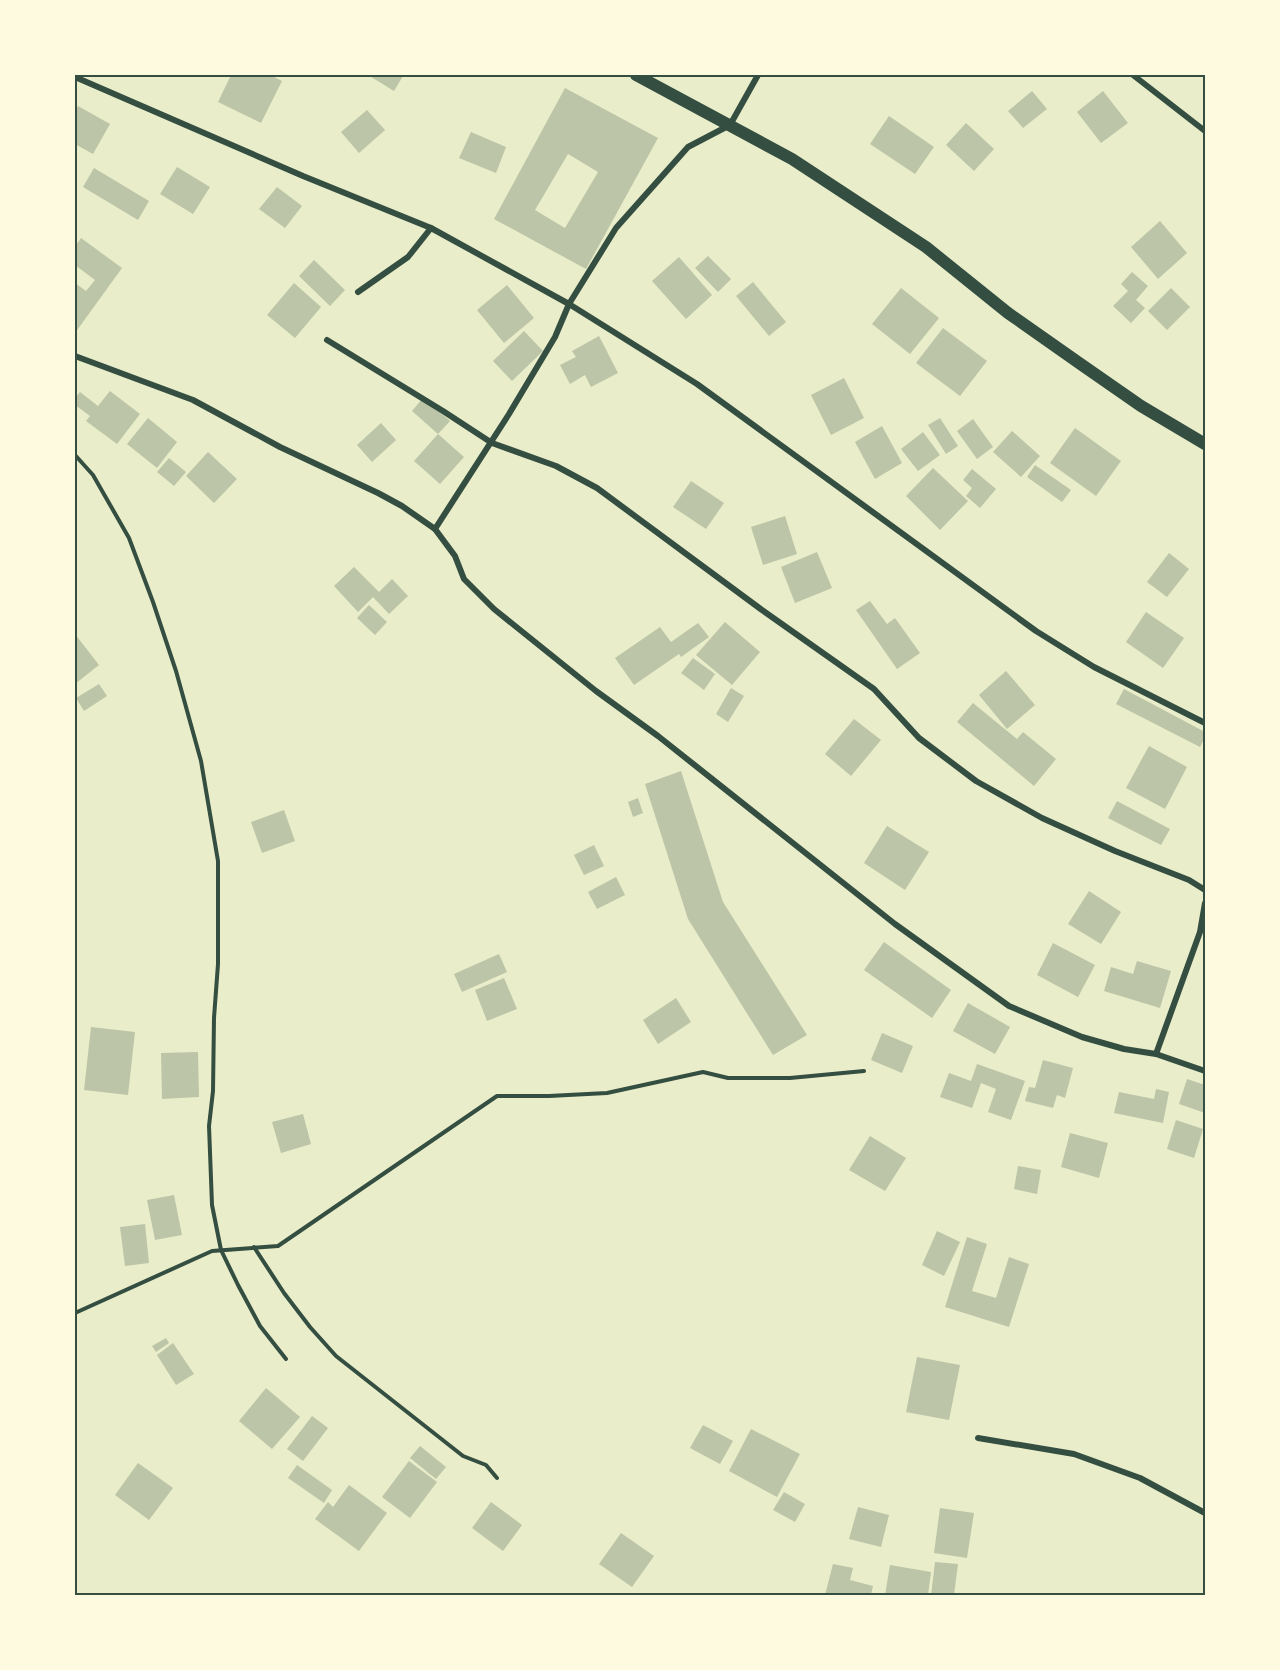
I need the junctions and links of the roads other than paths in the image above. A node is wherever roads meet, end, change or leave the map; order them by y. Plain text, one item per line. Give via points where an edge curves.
1 (636, 75) edge
2 (758, 75) edge
3 (1133, 75) edge
4 (75, 77) edge
5 (730, 125) junction
6 (1205, 131) edge
7 (431, 228) junction
8 (358, 292) dead end
9 (569, 304) junction
10 (327, 340) dead end
11 (75, 356) edge
12 (492, 444) junction
13 (1205, 444) edge
14 (435, 529) junction
15 (1205, 723) edge
16 (1205, 890) edge
17 (1205, 903) edge
18 (1156, 1054) junction
19 (1205, 1071) edge
20 (978, 1438) dead end
21 (1205, 1512) edge

1 - 5 main road
2 - 5 street
3 - 6 street
4 - 7 street
5 - 9 street via 688,147 616,228
5 - 13 main road via 792,159 926,248 1072,359
7 - 8 street via 408,257
7 - 9 street
9 - 12 street via 555,337
9 - 15 street via 697,384 1036,631 1094,667
10 - 12 street
11 - 14 street via 193,400 394,501
12 - 14 street
12 - 16 street via 556,466 597,488 873,689 919,738 976,781 1042,818
14 - 18 street via 455,556 464,579 494,609 895,924 1009,1006 1082,1037
17 - 18 street via 1200,932
18 - 19 street
20 - 21 street via 1074,1454 1140,1478

